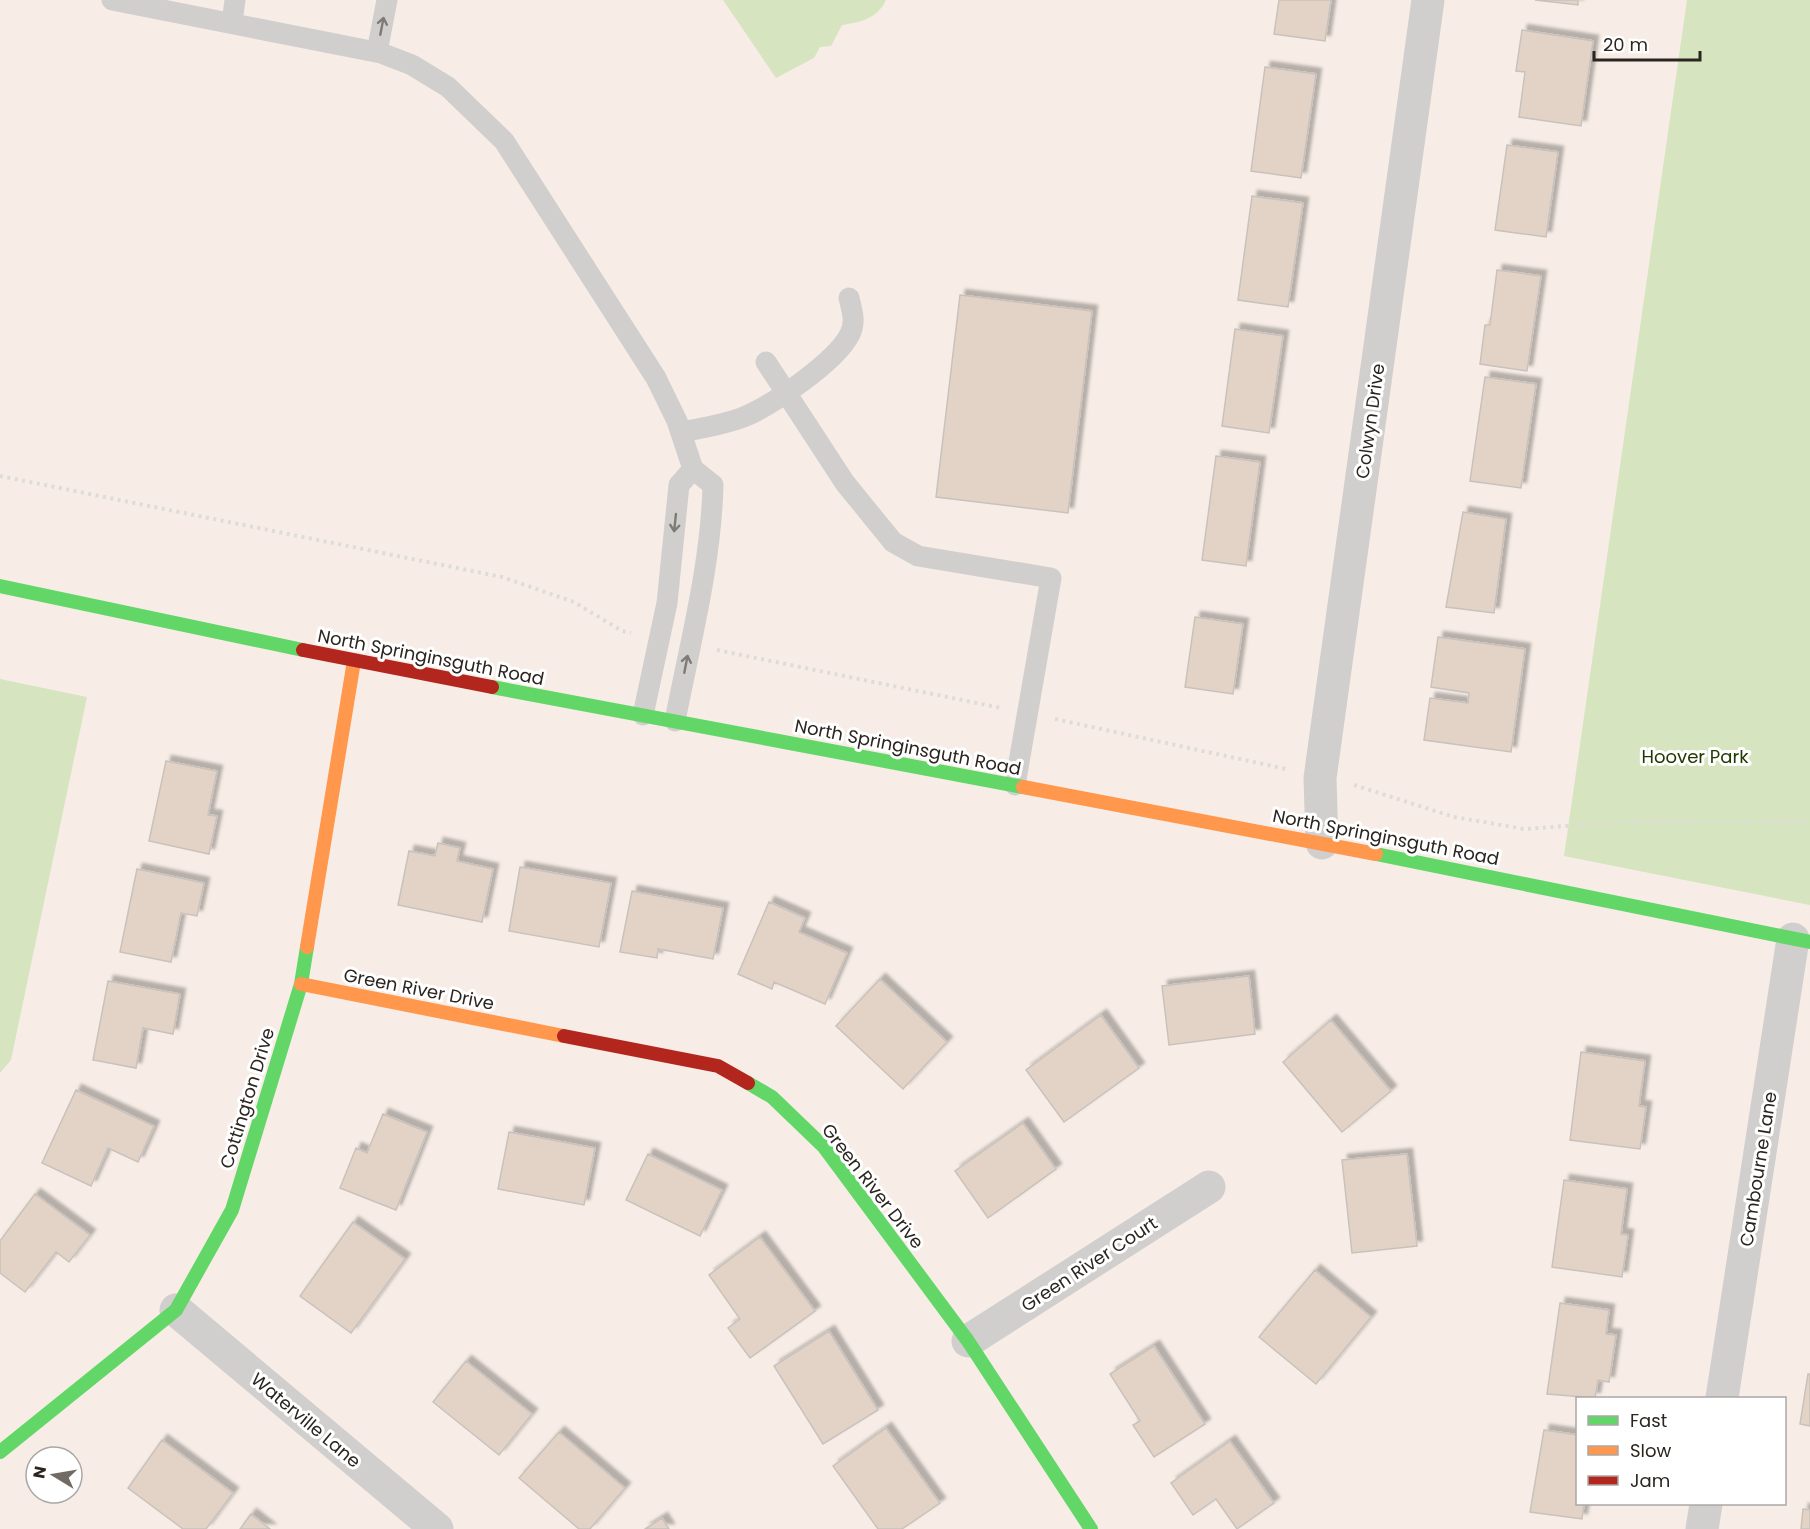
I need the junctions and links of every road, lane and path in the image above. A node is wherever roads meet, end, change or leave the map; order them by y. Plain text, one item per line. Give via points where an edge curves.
1 (112, 0) edge
2 (235, 0) edge
3 (387, 0) edge
4 (1428, 0) edge
5 (232, 23) junction
6 (377, 52) junction
7 (849, 298) dead end
8 (766, 363) dead end
9 (784, 393) junction
10 (682, 432) junction
11 (693, 469) junction
12 (0, 476) edge
13 (0, 586) edge
14 (660, 639) junction
15 (690, 645) junction
16 (354, 661) junction
17 (1028, 714) junction
18 (643, 716) junction
19 (675, 721) junction
20 (1320, 778) junction
21 (1016, 785) junction
22 (1810, 821) edge
23 (1322, 843) junction
24 (1802, 940) edge
25 (301, 984) junction
26 (1209, 1187) dead end
27 (176, 1310) junction
28 (968, 1341) junction
29 (1722, 1397) edge
30 (0, 1452) edge
31 (1706, 1505) edge
32 (436, 1529) edge
33 (1091, 1529) edge
34 (1702, 1529) edge

1 - 5 lane
2 - 5 lane
6 -> 3 lane
4 - 20 street, Colwyn Drive
5 - 6 lane
6 - 10 lane via 448,87 504,141 656,378
7 - 9 lane via 854,317 851,333 816,371
8 - 9 lane
9 - 10 lane via 742,418
9 - 17 lane via 845,483 892,542 918,556 1051,578
10 - 11 lane
11 -> 14 lane via 680,485
11 - 15 lane via 713,485 712,523
12 - 14 path via 502,577 574,602 622,631
13 - 16 street, North Springinsguth Road
14 - 18 lane
15 - 17 path
19 -> 15 lane
16 - 18 street, North Springinsguth Road
16 - 25 street, Cottington Drive
17 - 20 path
17 - 21 lane
18 - 19 street, North Springinsguth Road
19 - 21 street, North Springinsguth Road
20 - 22 path via 1367,788 1454,817 1524,829 1635,821
20 - 23 street, Colwyn Drive
21 - 23 street, North Springinsguth Road
23 - 24 street, North Springinsguth Road
24 - 29 street, Cambourne Lane
25 - 27 street, Cottington Drive via 232,1210
25 - 28 street, Green River Drive via 718,1066 772,1098 824,1147
26 - 28 street, Green River Court
27 - 30 street, Cottington Drive
27 - 32 street, Waterville Lane
28 - 33 street, Green River Drive
31 - 34 street

